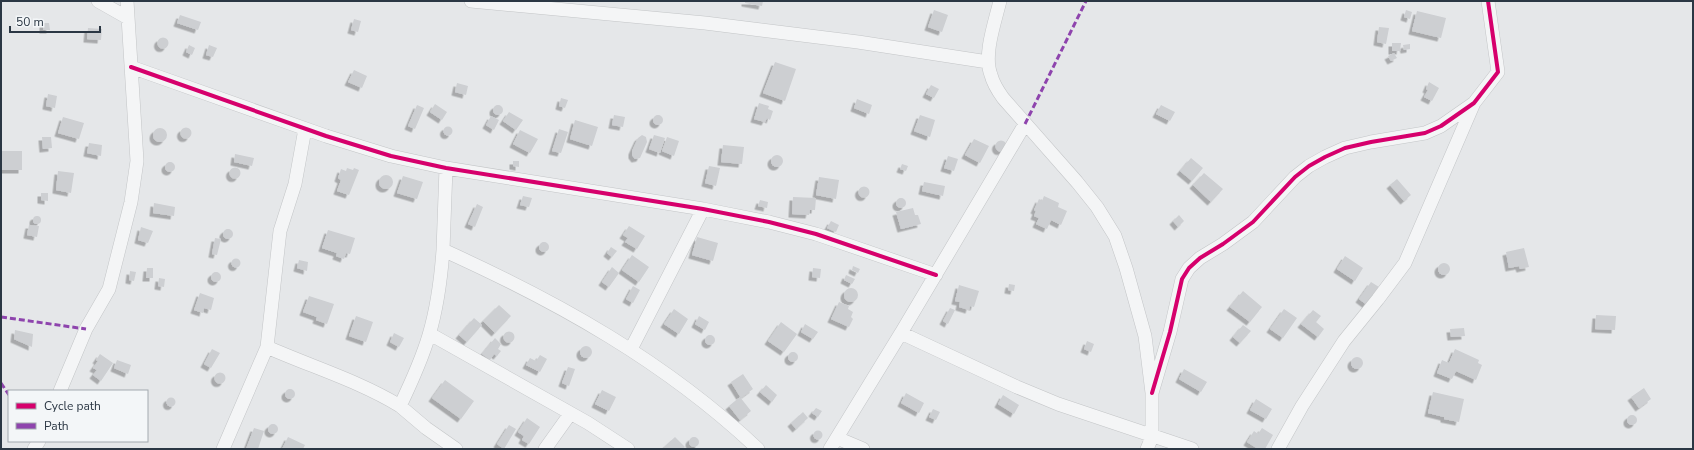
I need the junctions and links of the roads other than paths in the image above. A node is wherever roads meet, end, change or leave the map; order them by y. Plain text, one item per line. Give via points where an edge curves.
1 (98, 1) edge
2 (127, 1) edge
3 (471, 1) edge
4 (1000, 1) edge
5 (1488, 1) edge
6 (572, 5) edge
7 (128, 18) junction
8 (988, 62) junction
9 (131, 67) junction
10 (1474, 104) junction
11 (1025, 124) junction
12 (305, 128) junction
13 (446, 168) junction
14 (703, 210) junction
15 (443, 250) junction
16 (936, 275) junction
17 (901, 333) junction
18 (430, 334) junction
19 (267, 347) junction
20 (631, 349) junction
21 (60, 390) edge
22 (1152, 393) junction
23 (400, 406) junction
24 (570, 414) junction
25 (837, 438) junction
26 (1149, 443) edge
27 (223, 449) edge
28 (456, 449) edge
29 (545, 449) edge
30 (628, 449) edge
31 (758, 449) edge
32 (830, 449) edge
33 (863, 449) edge
34 (1192, 449) edge
35 (1278, 449) edge

1 - 7 street
2 - 7 street
3 - 6 street via 514,6
4 - 8 street
5 - 10 street via 1498,72
6 - 8 street via 850,41
7 - 9 street
8 - 11 street via 990,75 1003,98
9 - 12 street
9 - 21 street via 137,160 131,202 109,289 86,328
10 - 22 street via 1441,126 1425,133 1345,148 1325,157 1295,177 1253,222 1200,258 1182,279 1169,339
10 - 35 street via 1405,263 1337,352
11 - 16 street
11 - 22 street via 1077,182 1115,236 1145,336
12 - 13 street via 390,156
12 - 19 street via 295,184 280,231
13 - 14 street
13 - 15 street
14 - 16 street via 816,234
14 - 20 street
15 - 18 street via 438,296
15 - 20 street via 544,298
16 - 17 street
17 - 25 street
17 - 26 street via 1030,393
18 - 23 street
18 - 24 street
19 - 23 street via 354,382
19 - 27 street
20 - 31 street via 709,406
22 - 26 street
23 - 28 street
24 - 29 street
24 - 30 street
25 - 32 street
25 - 33 street
26 - 34 street

